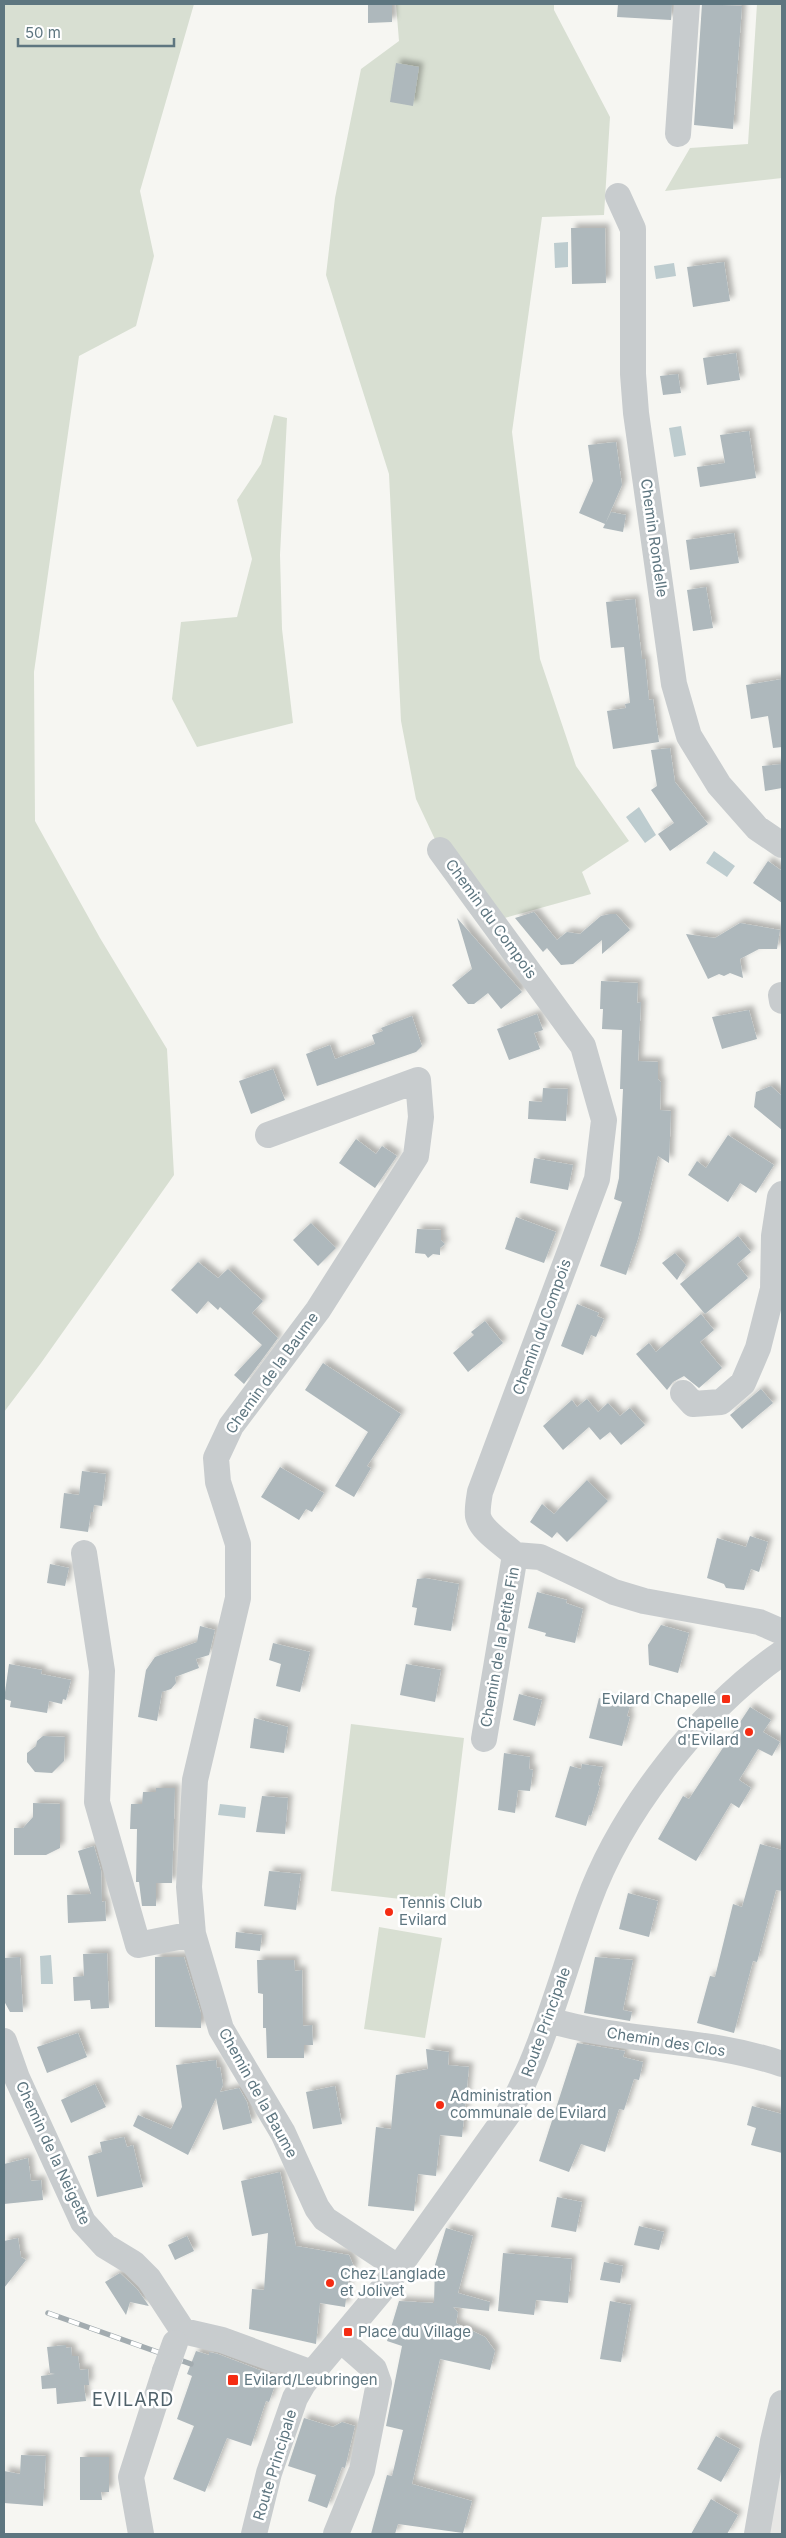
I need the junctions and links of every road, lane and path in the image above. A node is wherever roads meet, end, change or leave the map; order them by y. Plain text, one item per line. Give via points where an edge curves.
1 (686, 4) edge
2 (678, 134) dead end
3 (618, 196) dead end
4 (782, 845) edge
5 (440, 850) dead end
6 (268, 1135) dead end
7 (782, 1194) edge
8 (683, 1393) dead end
9 (84, 1553) dead end
10 (515, 1555) junction
11 (782, 1632) edge
12 (782, 1653) edge
13 (484, 1739) dead end
14 (193, 1934) junction
15 (549, 2020) junction
16 (4, 2041) edge
17 (782, 2064) edge
18 (10, 2078) edge
19 (399, 2268) junction
20 (179, 2337) junction
21 (341, 2340) junction
22 (312, 2373) junction
23 (782, 2403) edge
24 (141, 2534) edge
25 (254, 2534) edge
26 (336, 2534) edge
27 (757, 2534) edge

1 - 2 street
3 - 4 street, Chemin Rondelle via 633,229 636,414 674,684 689,736 719,785 758,828
5 - 10 street, Chemin du Compois via 583,1046 604,1120 597,1179 480,1492 478,1517 489,1534
6 - 14 street, Chemin de la Baume via 418,1080 421,1117 416,1156 318,1310 230,1426 216,1458 218,1482 238,1544 238,1598 195,1780 189,1887
7 - 8 street via 774,1236 773,1289 758,1348 743,1382 721,1402 693,1404
9 - 14 street via 102,1671 97,1802 138,1945
10 - 11 street via 540,1557 614,1592 759,1622
10 - 13 street, Chemin de la Petite Fin
12 - 15 street, Route Principale via 752,1674 708,1717 670,1761 627,1825 588,1902
14 - 19 street, Chemin de la Baume via 221,2029 283,2133 317,2208 325,2219
15 - 17 street, Chemin des Clos via 573,2036 682,2043 766,2058
15 - 19 street, Route Principale via 530,2070 508,2114
16 - 18 street, Chemin de la Neigette
18 - 20 street, Chemin de la Neigette via 83,2222 105,2246 132,2263 149,2279
19 - 21 street, Route Principale
20 - 22 street via 222,2340
20 - 24 street, bridge via 131,2477
21 - 22 street, Route Principale
21 - 26 street via 374,2369 379,2383 362,2470
22 - 25 street, Route Principale via 295,2398 269,2473
23 - 27 street

